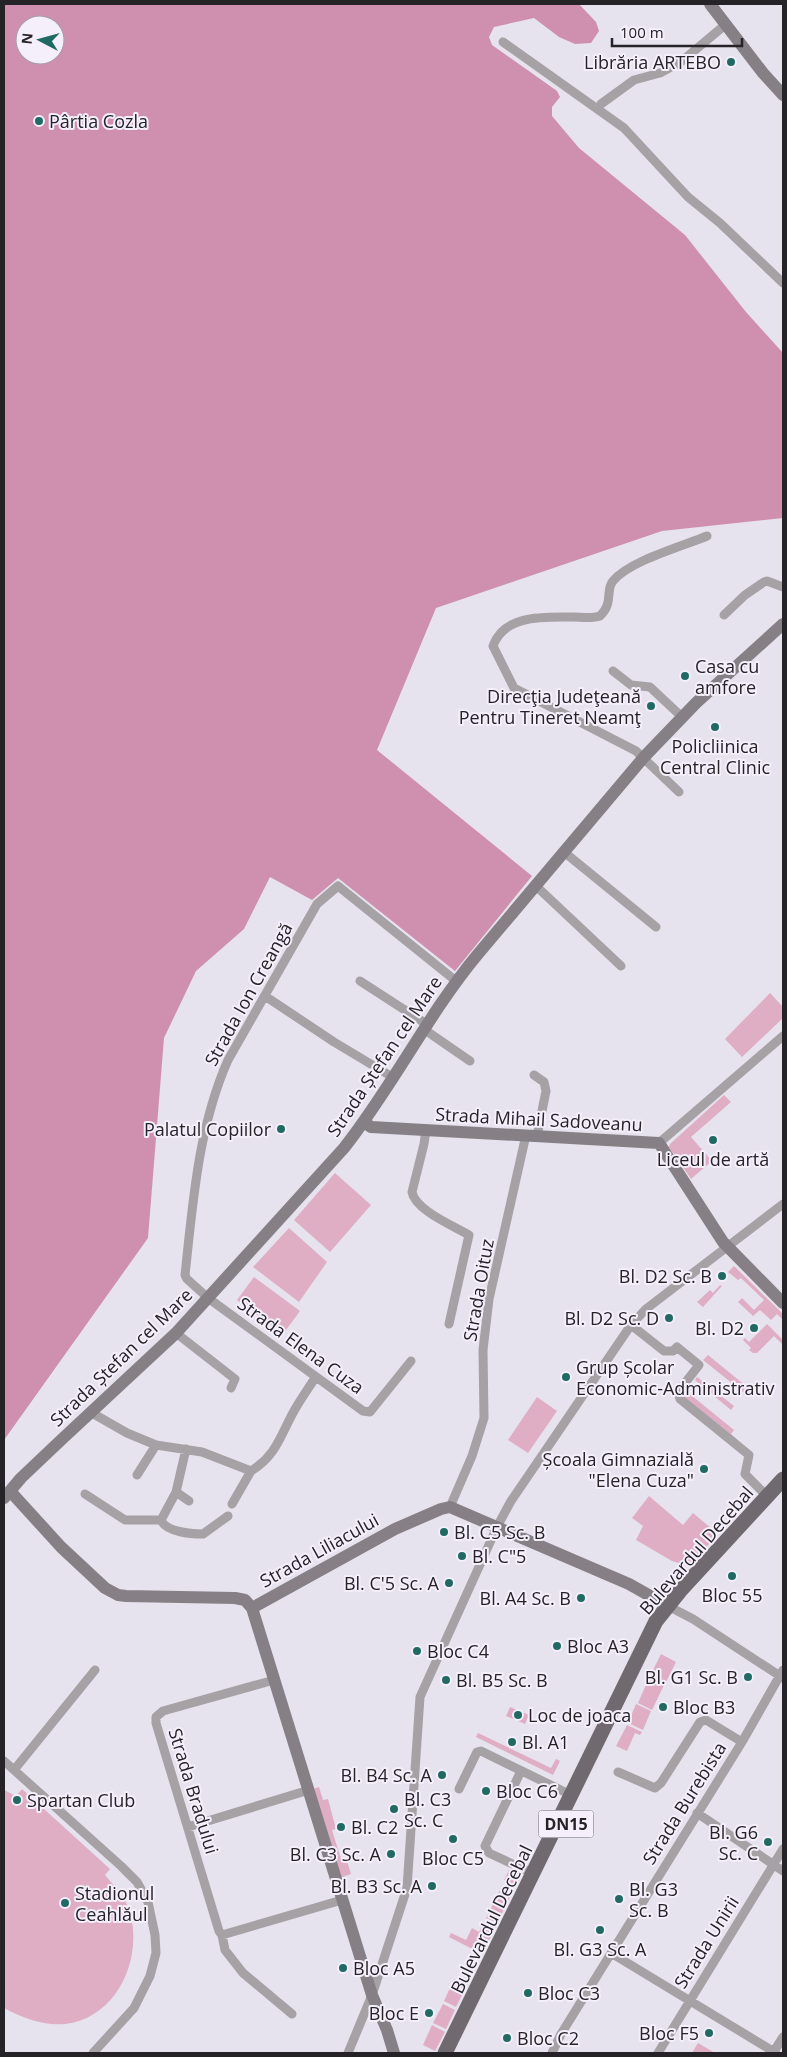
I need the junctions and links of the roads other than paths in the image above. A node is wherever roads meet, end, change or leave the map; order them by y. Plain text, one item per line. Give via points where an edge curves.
1 (710, 4) edge
2 (725, 25) junction
3 (503, 42) dead end
4 (783, 95) edge
5 (601, 104) dead end
6 (783, 283) edge
7 (707, 536) dead end
8 (783, 587) edge
9 (724, 615) dead end
10 (783, 624) edge
11 (613, 671) dead end
12 (682, 717) junction
13 (644, 757) junction
14 (679, 792) dead end
15 (564, 852) junction
16 (536, 886) junction
17 (656, 927) dead end
18 (621, 966) dead end
19 (360, 981) dead end
20 (456, 981) junction
21 (265, 996) junction
22 (427, 1028) junction
23 (783, 1036) edge
24 (470, 1061) dead end
25 (534, 1075) dead end
26 (394, 1078) junction
27 (364, 1122) junction
28 (426, 1130) junction
29 (532, 1135) junction
30 (659, 1143) junction
31 (783, 1204) edge
32 (727, 1246) junction
33 (208, 1298) junction
34 (783, 1303) edge
35 (449, 1324) dead end
36 (631, 1326) junction
37 (176, 1333) junction
38 (412, 1361) dead end
39 (315, 1378) junction
40 (231, 1388) dead end
41 (92, 1413) junction
42 (156, 1445) junction
43 (186, 1449) junction
44 (251, 1471) junction
45 (137, 1475) dead end
46 (783, 1479) edge
47 (176, 1492) junction
48 (85, 1494) dead end
49 (783, 1494) edge
50 (7, 1495) edge
51 (767, 1496) junction
52 (189, 1501) dead end
53 (232, 1504) dead end
54 (450, 1508) junction
55 (228, 1516) dead end
56 (161, 1520) junction
57 (497, 1527) junction
58 (252, 1608) junction
59 (672, 1608) junction
60 (95, 1670) dead end
61 (782, 1675) edge
62 (274, 1680) junction
63 (742, 1742) junction
64 (4, 1761) edge
65 (14, 1770) junction
66 (521, 1771) junction
67 (618, 1772) dead end
68 (459, 1788) dead end
69 (309, 1790) junction
70 (571, 1796) junction
71 (697, 1813) junction
72 (188, 1827) junction
73 (783, 1849) edge
74 (773, 1864) junction
75 (783, 1871) edge
76 (534, 1874) junction
77 (342, 1900) junction
78 (222, 1935) junction
79 (611, 1953) junction
80 (372, 1995) junction
81 (689, 2001) junction
82 (292, 2014) dead end
83 (783, 2037) edge
84 (93, 2053) edge
85 (348, 2053) edge
86 (394, 2053) edge
87 (445, 2053) edge
88 (453, 2053) edge
89 (552, 2053) edge
90 (658, 2053) edge
91 (774, 2053) edge

1 - 2 street
2 - 4 street
2 - 5 street via 682,61 660,73 634,80
3 - 6 street via 624,128 688,197
7 - 13 street via 622,573 612,581 606,610 600,616 531,617 504,630 493,646 514,688
8 - 9 street via 764,582
10 - 12 street, Strada Ștefan cel Mare
11 - 12 street via 631,685 650,687
12 - 13 street, Strada Ștefan cel Mare
13 - 14 street
13 - 15 street, Strada Ștefan cel Mare
15 - 16 street, Strada Ștefan cel Mare
15 - 17 street
16 - 18 street
16 - 20 street, Strada Ștefan cel Mare
19 - 22 street
20 - 21 street, Strada Ion Creangă via 338,886 317,904
20 - 22 street, Strada Ștefan cel Mare
21 - 26 street
21 - 33 street, Strada Ion Creangă via 220,1077 195,1180 185,1275
22 - 24 street
22 - 26 street, Strada Ștefan cel Mare
23 - 30 street
25 - 29 street, Strada Oituz via 544,1082 546,1091
26 - 27 street, Strada Ștefan cel Mare
27 - 28 street, Strada Mihail Sadoveanu via 371,1127
27 - 33 street, Strada Ștefan cel Mare
28 - 29 street, Strada Mihail Sadoveanu
28 - 35 street via 413,1198 435,1216 469,1235
29 - 30 street, Strada Mihail Sadoveanu
29 - 54 street, Strada Oituz via 489,1299 483,1350 484,1418
30 - 32 street, Strada Mihail Sadoveanu
31 - 32 street
32 - 34 street, Strada Mihail Sadoveanu
32 - 36 street via 646,1310
33 - 37 street, Strada Ștefan cel Mare
33 - 39 street, Strada Elena Cuza
36 - 51 street via 664,1351 673,1351 677,1347 700,1365 678,1392 680,1398 749,1455 746,1474
36 - 57 street via 511,1501
37 - 40 street via 235,1379
37 - 41 street, Strada Ștefan cel Mare
38 - 39 street, Strada Elena Cuza via 370,1412 363,1411
39 - 44 street via 270,1456
41 - 42 street via 126,1433
41 - 50 street, Strada Ștefan cel Mare via 60,1440
42 - 43 street
42 - 45 street
43 - 44 street
43 - 47 street
44 - 53 street
46 - 51 main road, Bulevardul Decebal / DN15
47 - 52 street
47 - 56 street
48 - 56 street via 125,1520
49 - 59 main road, Bulevardul Decebal / DN15
50 - 58 street, Strada Liliacului via 112,1593 235,1598 245,1600
51 - 59 main road, Bulevardul Decebal / DN15 via 680,1591
54 - 57 street
54 - 58 street, Strada Liliacului via 395,1529
55 - 56 street via 199,1534 168,1528
57 - 59 street via 629,1584
57 - 80 street via 420,1698 408,1882
58 - 62 street
59 - 61 street
59 - 70 main road, Bulevardul Decebal / DN15 via 656,1621 648,1635
59 - 88 main road, Bulevardul Decebal / DN15
60 - 65 street
61 - 63 street, Strada Burebista
62 - 69 street
62 - 72 street, Strada Bradului via 158,1714 156,1723
63 - 67 street via 706,1720 700,1722 655,1788
63 - 71 street, Strada Burebista
64 - 65 street
65 - 84 street via 121,1866 137,1882 148,1902 156,1953 150,1976 134,2008
66 - 68 street via 481,1751 477,1752
66 - 70 street
66 - 76 street via 485,1846 489,1853
69 - 72 street
69 - 77 street
70 - 76 main road, Bulevardul Decebal / DN15
71 - 74 street
71 - 79 street, Strada Burebista
72 - 78 street, Strada Bradului
73 - 74 street, Strada Unirii
74 - 75 street
74 - 81 street, Strada Unirii
76 - 87 main road, Bulevardul Decebal / DN15
77 - 78 street
77 - 80 street
78 - 82 street, Strada Bradului via 225,1950 242,1973
79 - 81 street
79 - 89 street, Strada Burebista
80 - 85 street
80 - 86 street
81 - 90 street, Strada Unirii
81 - 91 street
83 - 91 street

